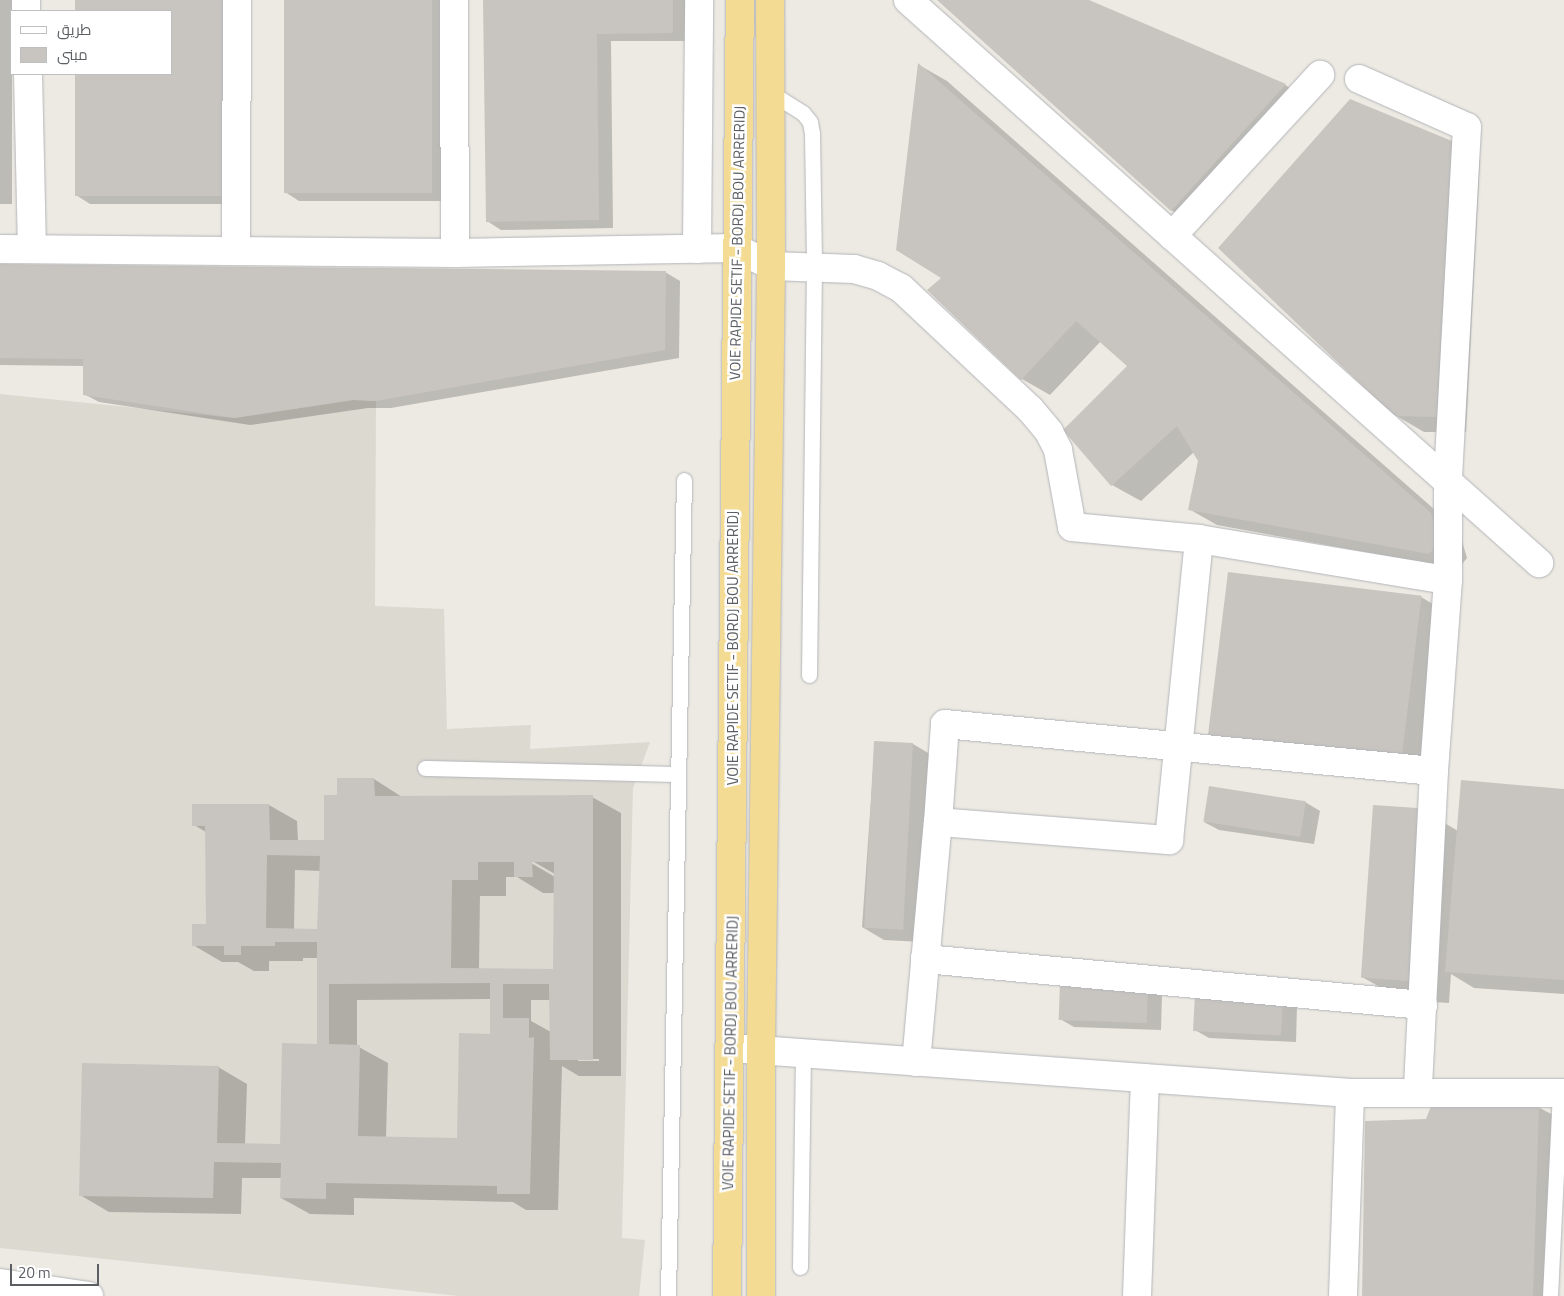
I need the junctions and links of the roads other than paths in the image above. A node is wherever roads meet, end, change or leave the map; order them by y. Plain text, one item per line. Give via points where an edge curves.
1 (237, 0) edge
2 (454, 0) edge
3 (699, 0) edge
4 (740, 0) edge
5 (770, 0) edge
6 (908, 0) edge
7 (28, 75) edge
8 (1320, 75) dead end
9 (1359, 79) dead end
10 (768, 91) junction
11 (1172, 236) junction
12 (736, 248) junction
13 (0, 249) edge
14 (32, 249) junction
15 (697, 249) junction
16 (236, 251) junction
17 (455, 253) junction
18 (770, 266) junction
19 (814, 267) junction
20 (684, 480) dead end
21 (1448, 482) junction
22 (1199, 539) junction
23 (1539, 563) dead end
24 (1448, 580) junction
25 (809, 675) dead end
26 (1177, 746) junction
27 (425, 768) dead end
28 (1434, 771) junction
29 (678, 774) junction
30 (938, 822) junction
31 (925, 959) junction
32 (1422, 1005) junction
33 (731, 1048) junction
34 (761, 1051) junction
35 (803, 1054) junction
36 (916, 1062) junction
37 (1144, 1078) junction
38 (1418, 1092) junction
39 (1350, 1093) junction
40 (1562, 1093) edge
41 (800, 1267) dead end
42 (0, 1283) edge
43 (89, 1296) edge
44 (668, 1296) edge
45 (727, 1296) edge
46 (761, 1296) edge
47 (1137, 1296) edge
48 (1343, 1296) edge
49 (1550, 1296) edge

1 - 16 street
2 - 17 street
3 - 15 street
4 - 12 highway, VOIE RAPIDE SETIF - BORDJ BOU ARRERIDJ
5 - 10 highway, VOIE RAPIDE SETIF - BORDJ BOU ARRERIDJ
6 - 11 street
7 - 14 street
8 - 11 street
9 - 21 street via 1467,127
10 - 18 highway, VOIE RAPIDE SETIF - BORDJ BOU ARRERIDJ
10 - 19 lane via 796,107 810,122
11 - 21 street
12 - 15 street
12 - 18 street
12 - 33 highway, VOIE RAPIDE SETIF - BORDJ BOU ARRERIDJ
13 - 14 street
14 - 16 street
15 - 17 street
16 - 17 street
18 - 19 street
18 - 34 highway, VOIE RAPIDE SETIF - BORDJ BOU ARRERIDJ
19 - 22 street via 854,269 878,276 901,288 1030,409 1049,432 1058,450 1072,527
19 - 25 lane
20 - 29 lane
21 - 23 street
21 - 24 street
22 - 24 street
22 - 26 street
24 - 28 street
26 - 28 street
26 - 30 street via 1168,840
26 - 30 street via 945,724
27 - 29 lane
28 - 32 street
29 - 44 lane
30 - 31 street
31 - 32 street
31 - 36 street
32 - 38 street
33 - 34 street
33 - 45 highway, VOIE RAPIDE SETIF - BORDJ BOU ARRERIDJ
34 - 35 street
34 - 46 highway, VOIE RAPIDE SETIF - BORDJ BOU ARRERIDJ
35 - 36 street
35 - 41 lane
36 - 37 street
37 - 39 street
37 - 47 street
38 - 39 street
38 - 40 street
39 - 48 street
40 - 49 lane
42 - 43 street

